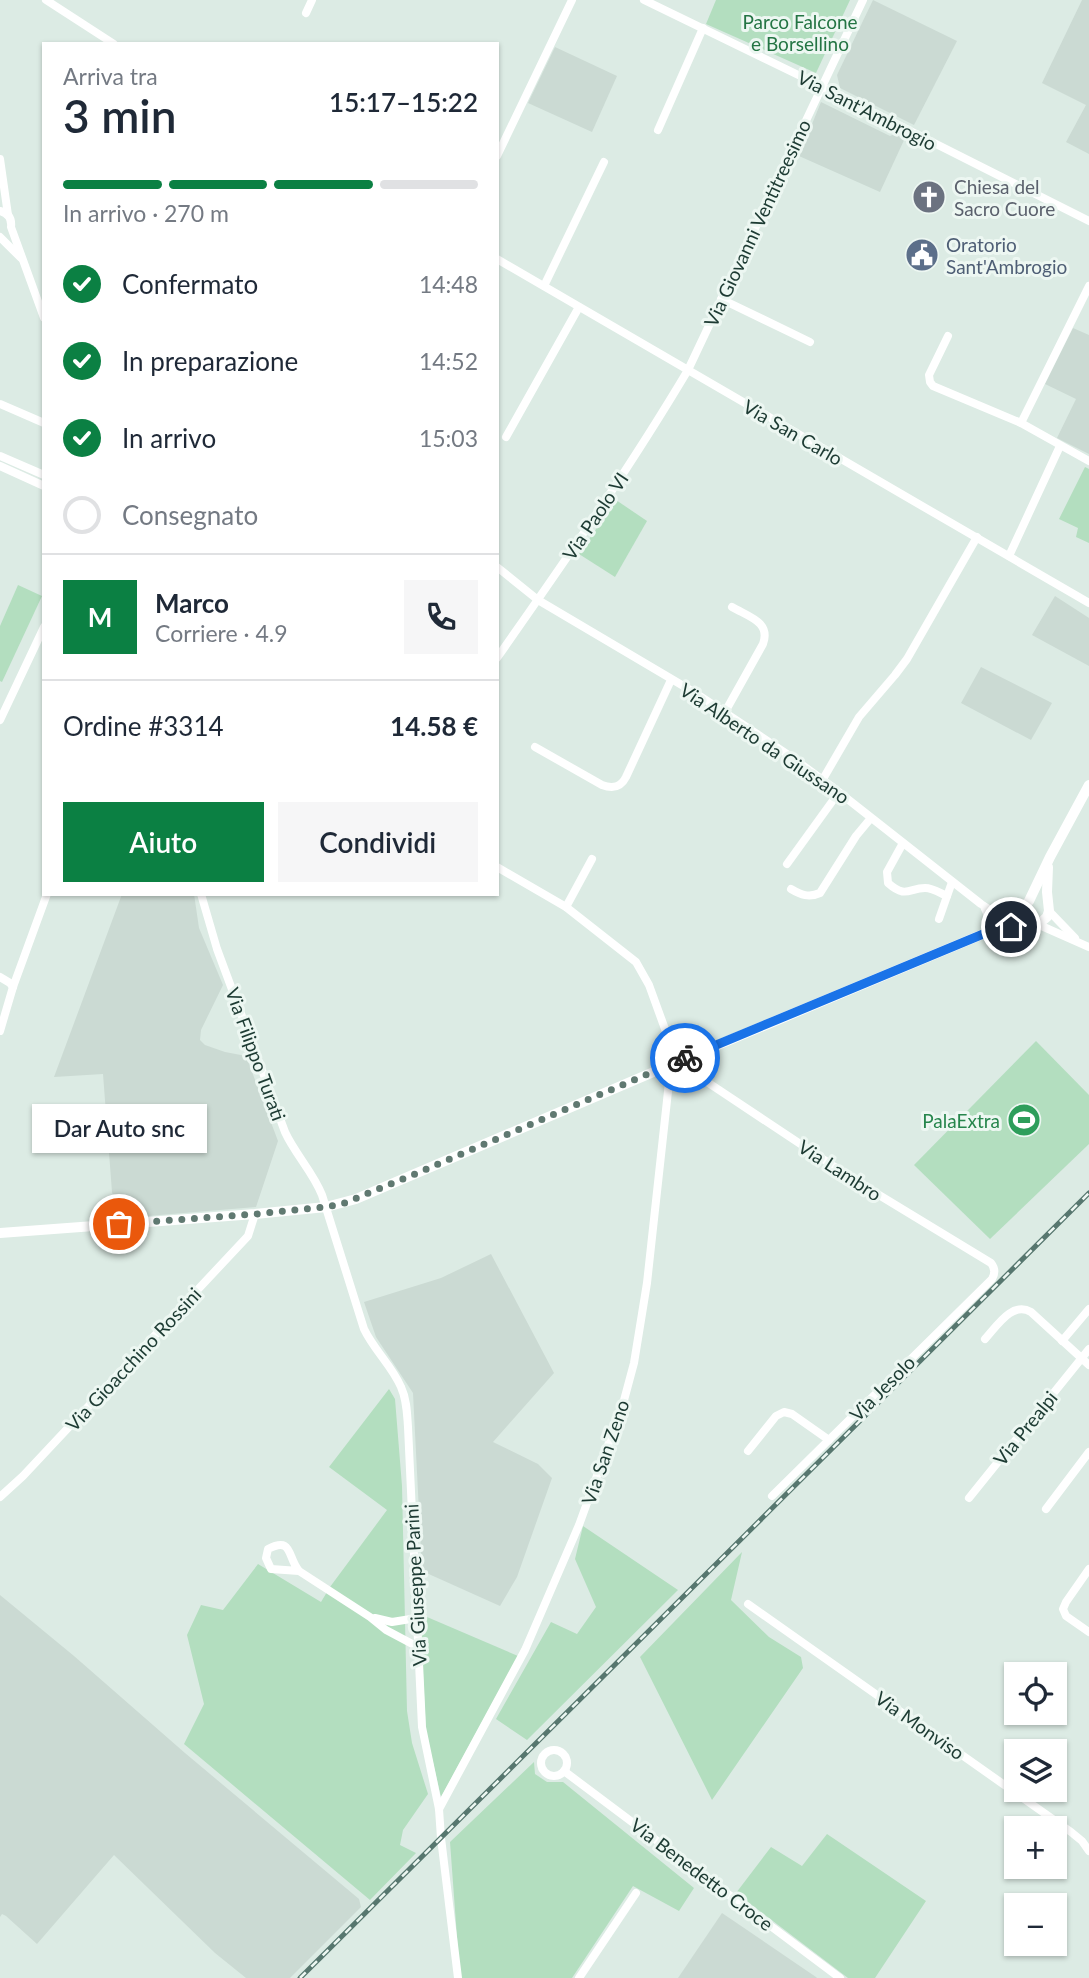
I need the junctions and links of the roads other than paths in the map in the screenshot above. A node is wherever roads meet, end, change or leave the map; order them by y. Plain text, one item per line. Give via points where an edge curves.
1 (46, 0) edge
2 (312, 0) edge
3 (572, 0) edge
4 (644, 0) edge
5 (863, 0) edge
6 (306, 13) dead end
7 (703, 29) junction
8 (111, 42) edge
9 (821, 86) junction
10 (658, 130) dead end
11 (499, 152) edge
12 (0, 159) edge
13 (604, 162) dead end
14 (4, 187) junction
15 (0, 198) edge
16 (4, 213) edge
17 (1089, 221) edge
18 (11, 227) junction
19 (0, 237) edge
20 (23, 260) junction
21 (499, 260) edge
22 (544, 286) junction
23 (1089, 286) edge
24 (721, 299) junction
25 (579, 307) junction
26 (42, 312) edge
27 (948, 336) dead end
28 (810, 342) dead end
29 (688, 370) junction
30 (0, 404) edge
31 (42, 422) edge
32 (1021, 423) junction
33 (506, 437) dead end
34 (1060, 446) junction
35 (0, 456) edge
36 (1089, 461) edge
37 (0, 466) edge
38 (42, 474) edge
39 (42, 485) edge
40 (977, 537) junction
41 (1009, 556) junction
42 (499, 569) edge
43 (538, 600) junction
44 (1089, 603) edge
45 (732, 607) dead end
46 (42, 631) edge
47 (499, 655) edge
48 (671, 680) junction
49 (725, 712) junction
50 (0, 720) edge
51 (535, 747) dead end
52 (823, 779) junction
53 (1089, 785) edge
54 (839, 792) junction
55 (871, 818) junction
56 (904, 844) junction
57 (1050, 857) junction
58 (592, 859) dead end
59 (787, 864) dead end
60 (499, 868) edge
61 (952, 882) junction
62 (791, 890) dead end
63 (46, 896) edge
64 (202, 896) edge
65 (947, 896) junction
66 (981, 904) junction
67 (1027, 904) junction
68 (566, 907) junction
69 (1049, 910) junction
70 (939, 919) dead end
71 (1012, 919) junction
72 (1034, 923) junction
73 (991, 928) junction
74 (1079, 943) junction
75 (1089, 947) edge
76 (0, 977) edge
77 (13, 987) junction
78 (0, 1031) edge
79 (674, 1063) junction
80 (326, 1207) junction
81 (256, 1214) junction
82 (0, 1233) edge
83 (992, 1279) joint
84 (1089, 1309) edge
85 (985, 1339) dead end
86 (1062, 1341) junction
87 (1089, 1349) edge
88 (1082, 1358) junction
89 (1089, 1365) edge
90 (830, 1440) junction
91 (748, 1451) dead end
92 (1089, 1452) edge
93 (772, 1496) dead end
94 (0, 1497) edge
95 (969, 1498) dead end
96 (1046, 1509) dead end
97 (1089, 1569) edge
98 (299, 1571) dead end
99 (748, 1604) dead end
100 (370, 1616) junction
101 (417, 1618) junction
102 (1089, 1632) edge
103 (418, 1647) junction
104 (564, 1770) dead end
105 (439, 1809) junction
106 (1089, 1851) edge
107 (636, 1893) dead end
108 (458, 1978) edge
109 (579, 1978) edge
110 (839, 1978) edge

1 - 8 street
2 - 6 street
3 - 11 street
4 - 7 street, Via Sant'Ambrogio
5 - 9 street, Via Giovanni Ventitreesimo
7 - 9 street, Via Sant'Ambrogio
7 - 10 street
9 - 17 street, Via Sant'Ambrogio
9 - 24 street, Via Giovanni Ventitreesimo
12 - 14 street
13 - 22 street
14 - 15 street
14 - 16 street
16 - 18 street
18 - 19 street
18 - 20 street
19 - 20 street
20 - 26 street
21 - 22 street, Via San Carlo
22 - 25 street, Via San Carlo
23 - 32 street
24 - 28 street
24 - 29 street, Via Giovanni Ventitreesimo
25 - 29 street, Via San Carlo
25 - 33 street
27 - 32 street via 929,375 933,386
29 - 40 street, Via San Carlo
29 - 43 street, Via Paolo VI
30 - 31 street
32 - 34 street
34 - 36 street
34 - 41 street
35 - 38 street
37 - 39 street
40 - 41 street, Via San Carlo
40 - 52 street via 907,659 859,717
41 - 44 street, Via San Carlo
42 - 43 street, Via Alberto da Giussano
43 - 47 street, Via Paolo VI
43 - 48 street, Via Alberto da Giussano
45 - 49 street via 758,622 766,633
46 - 50 street
48 - 49 street, Via Alberto da Giussano
48 - 51 street via 620,785 605,786
49 - 52 street, Via Alberto da Giussano
52 - 54 street, Via Alberto da Giussano
53 - 57 street
54 - 55 street, Via Alberto da Giussano
54 - 59 street
55 - 56 street, Via Alberto da Giussano
55 - 62 street via 820,893 805,896
56 - 61 street, Via Alberto da Giussano
56 - 65 street via 887,872 888,883 904,892 927,888
57 - 67 street
57 - 69 street
58 - 68 street
60 - 68 street
61 - 65 street
61 - 66 street, Via Alberto da Giussano
63 - 77 street
64 - 80 street, Via Filippo Turati via 285,1132 317,1183
65 - 70 street
66 - 71 street, Via Alberto da Giussano
66 - 73 street, Via Alberto da Giussano
67 - 69 street via 1042,900
67 - 71 street
67 - 72 street via 1025,917
68 - 79 street via 640,968
69 - 72 street via 1045,920
69 - 74 street
71 - 73 street
72 - 73 street
72 - 74 street
73 - 79 street
74 - 75 street
76 - 77 street
77 - 78 street
79 - 80 street via 356,1199
79 - 83 street, Via Lambro via 991,1264
79 - 105 street, Via San Zeno via 647,1283 621,1410 579,1525 525,1650
80 - 81 street
80 - 101 street, Via Giuseppe Parini via 364,1329 405,1398
81 - 82 street
81 - 94 street, Via Gioacchino Rossini via 248,1236
83 - 90 street, Via Jesolo
84 - 86 street
85 - 86 street via 1013,1310 1021,1308
86 - 88 street
87 - 88 street, Via Prealpi
88 - 89 street
88 - 95 street, Via Prealpi
90 - 91 street via 783,1412
90 - 93 street, Via Jesolo
92 - 96 street
97 - 102 street via 1063,1611
98 - 100 street
99 - 106 street, Via Monviso via 1071,1832
100 - 101 street via 392,1622
100 - 103 street
101 - 103 street, Via Giuseppe Parini
103 - 105 street, Via Giuseppe Parini via 423,1734
104 - 110 street, Via Benedetto Croce
105 - 108 street, Via Giuseppe Parini
107 - 109 street

